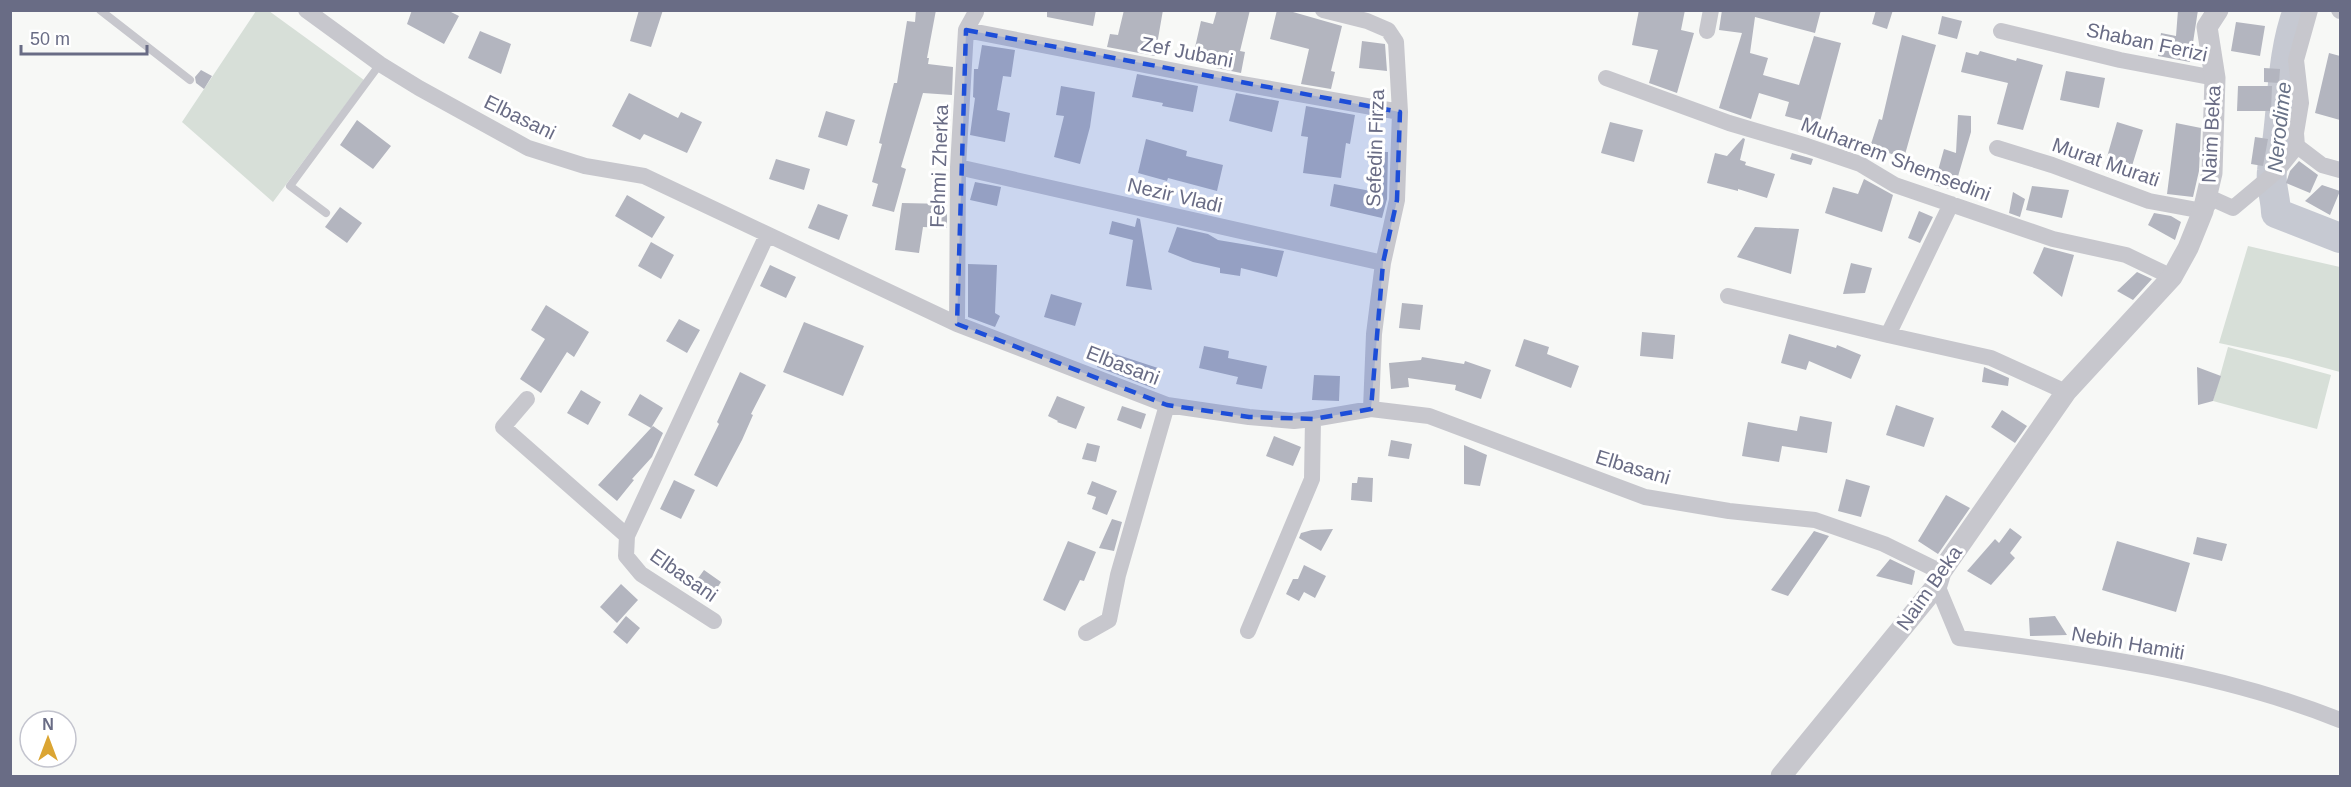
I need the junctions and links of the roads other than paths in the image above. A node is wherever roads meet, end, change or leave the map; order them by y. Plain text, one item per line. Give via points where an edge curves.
1 (100, 10) edge
2 (306, 10) edge
3 (1323, 10) edge
4 (1711, 10) edge
5 (2218, 10) edge
6 (2310, 10) edge
7 (976, 12) dead end
8 (966, 30) junction
9 (1707, 31) dead end
10 (2001, 31) dead end
11 (380, 64) junction
12 (1606, 78) dead end
13 (2214, 78) junction
14 (190, 80) dead end
15 (1400, 112) junction
16 (2297, 146) junction
17 (1997, 148) dead end
18 (958, 167) junction
19 (2340, 170) edge
20 (1952, 204) junction
21 (2203, 211) junction
22 (326, 213) dead end
23 (767, 235) junction
24 (1383, 263) junction
25 (2172, 277) junction
26 (1728, 296) dead end
27 (957, 324) junction
28 (1888, 335) junction
29 (2066, 392) junction
30 (527, 399) dead end
31 (1167, 405) junction
32 (1371, 408) junction
33 (1313, 420) junction
34 (627, 536) junction
35 (1939, 578) junction
36 (714, 621) dead end
37 (1248, 630) dead end
38 (1086, 633) dead end
39 (2340, 720) edge
40 (1781, 777) edge

1 - 14 lane
2 - 11 street, Elbasani
3 - 15 street, Sefedin Firza via 1388,30 1396,42
4 - 9 street
5 - 13 street, Naim Beka via 2207,27
6 - 16 street via 2296,60 2301,103
7 - 8 street, Fehmi Zherka
8 - 15 street, Zef Jubani
8 - 18 street, Fehmi Zherka
10 - 13 street, Shaban Ferizi
11 - 22 lane via 290,186
11 - 23 street, Elbasani via 528,148 585,166 644,176
12 - 20 street, Muharrem Shemsedini via 1729,123 1860,164 1895,185
13 - 21 street, Naim Beka via 2212,173
15 - 24 street, Sefedin Firza via 1397,200
16 - 19 street via 2322,165
16 - 21 street via 2277,171 2233,208 2213,199
17 - 21 street, Murat Murati via 2149,201
18 - 24 street, Nezir Vladi
18 - 27 street, Fehmi Zherka
20 - 25 street, Muharrem Shemsedini via 2053,238 2126,255
20 - 28 street
21 - 25 street, Naim Beka
23 - 27 street, Elbasani
23 - 34 street
24 - 32 street, Sefedin Firza via 1374,334
25 - 29 street, Naim Beka
26 - 28 street
27 - 31 street, Elbasani
28 - 29 street via 1991,358
29 - 35 street, Naim Beka
30 - 34 street via 503,426
31 - 33 street, Elbasani via 1249,417
31 - 38 street, Elbasani via 1118,575 1109,620
32 - 33 street, Elbasani
32 - 35 street, Elbasani via 1429,416 1645,497 1815,520 1884,544
33 - 37 street via 1312,479
34 - 36 street, Elbasani via 626,556 641,574
35 - 39 street, Nebih Hamiti via 1959,638 2160,669 2249,690
35 - 40 street, Naim Beka

